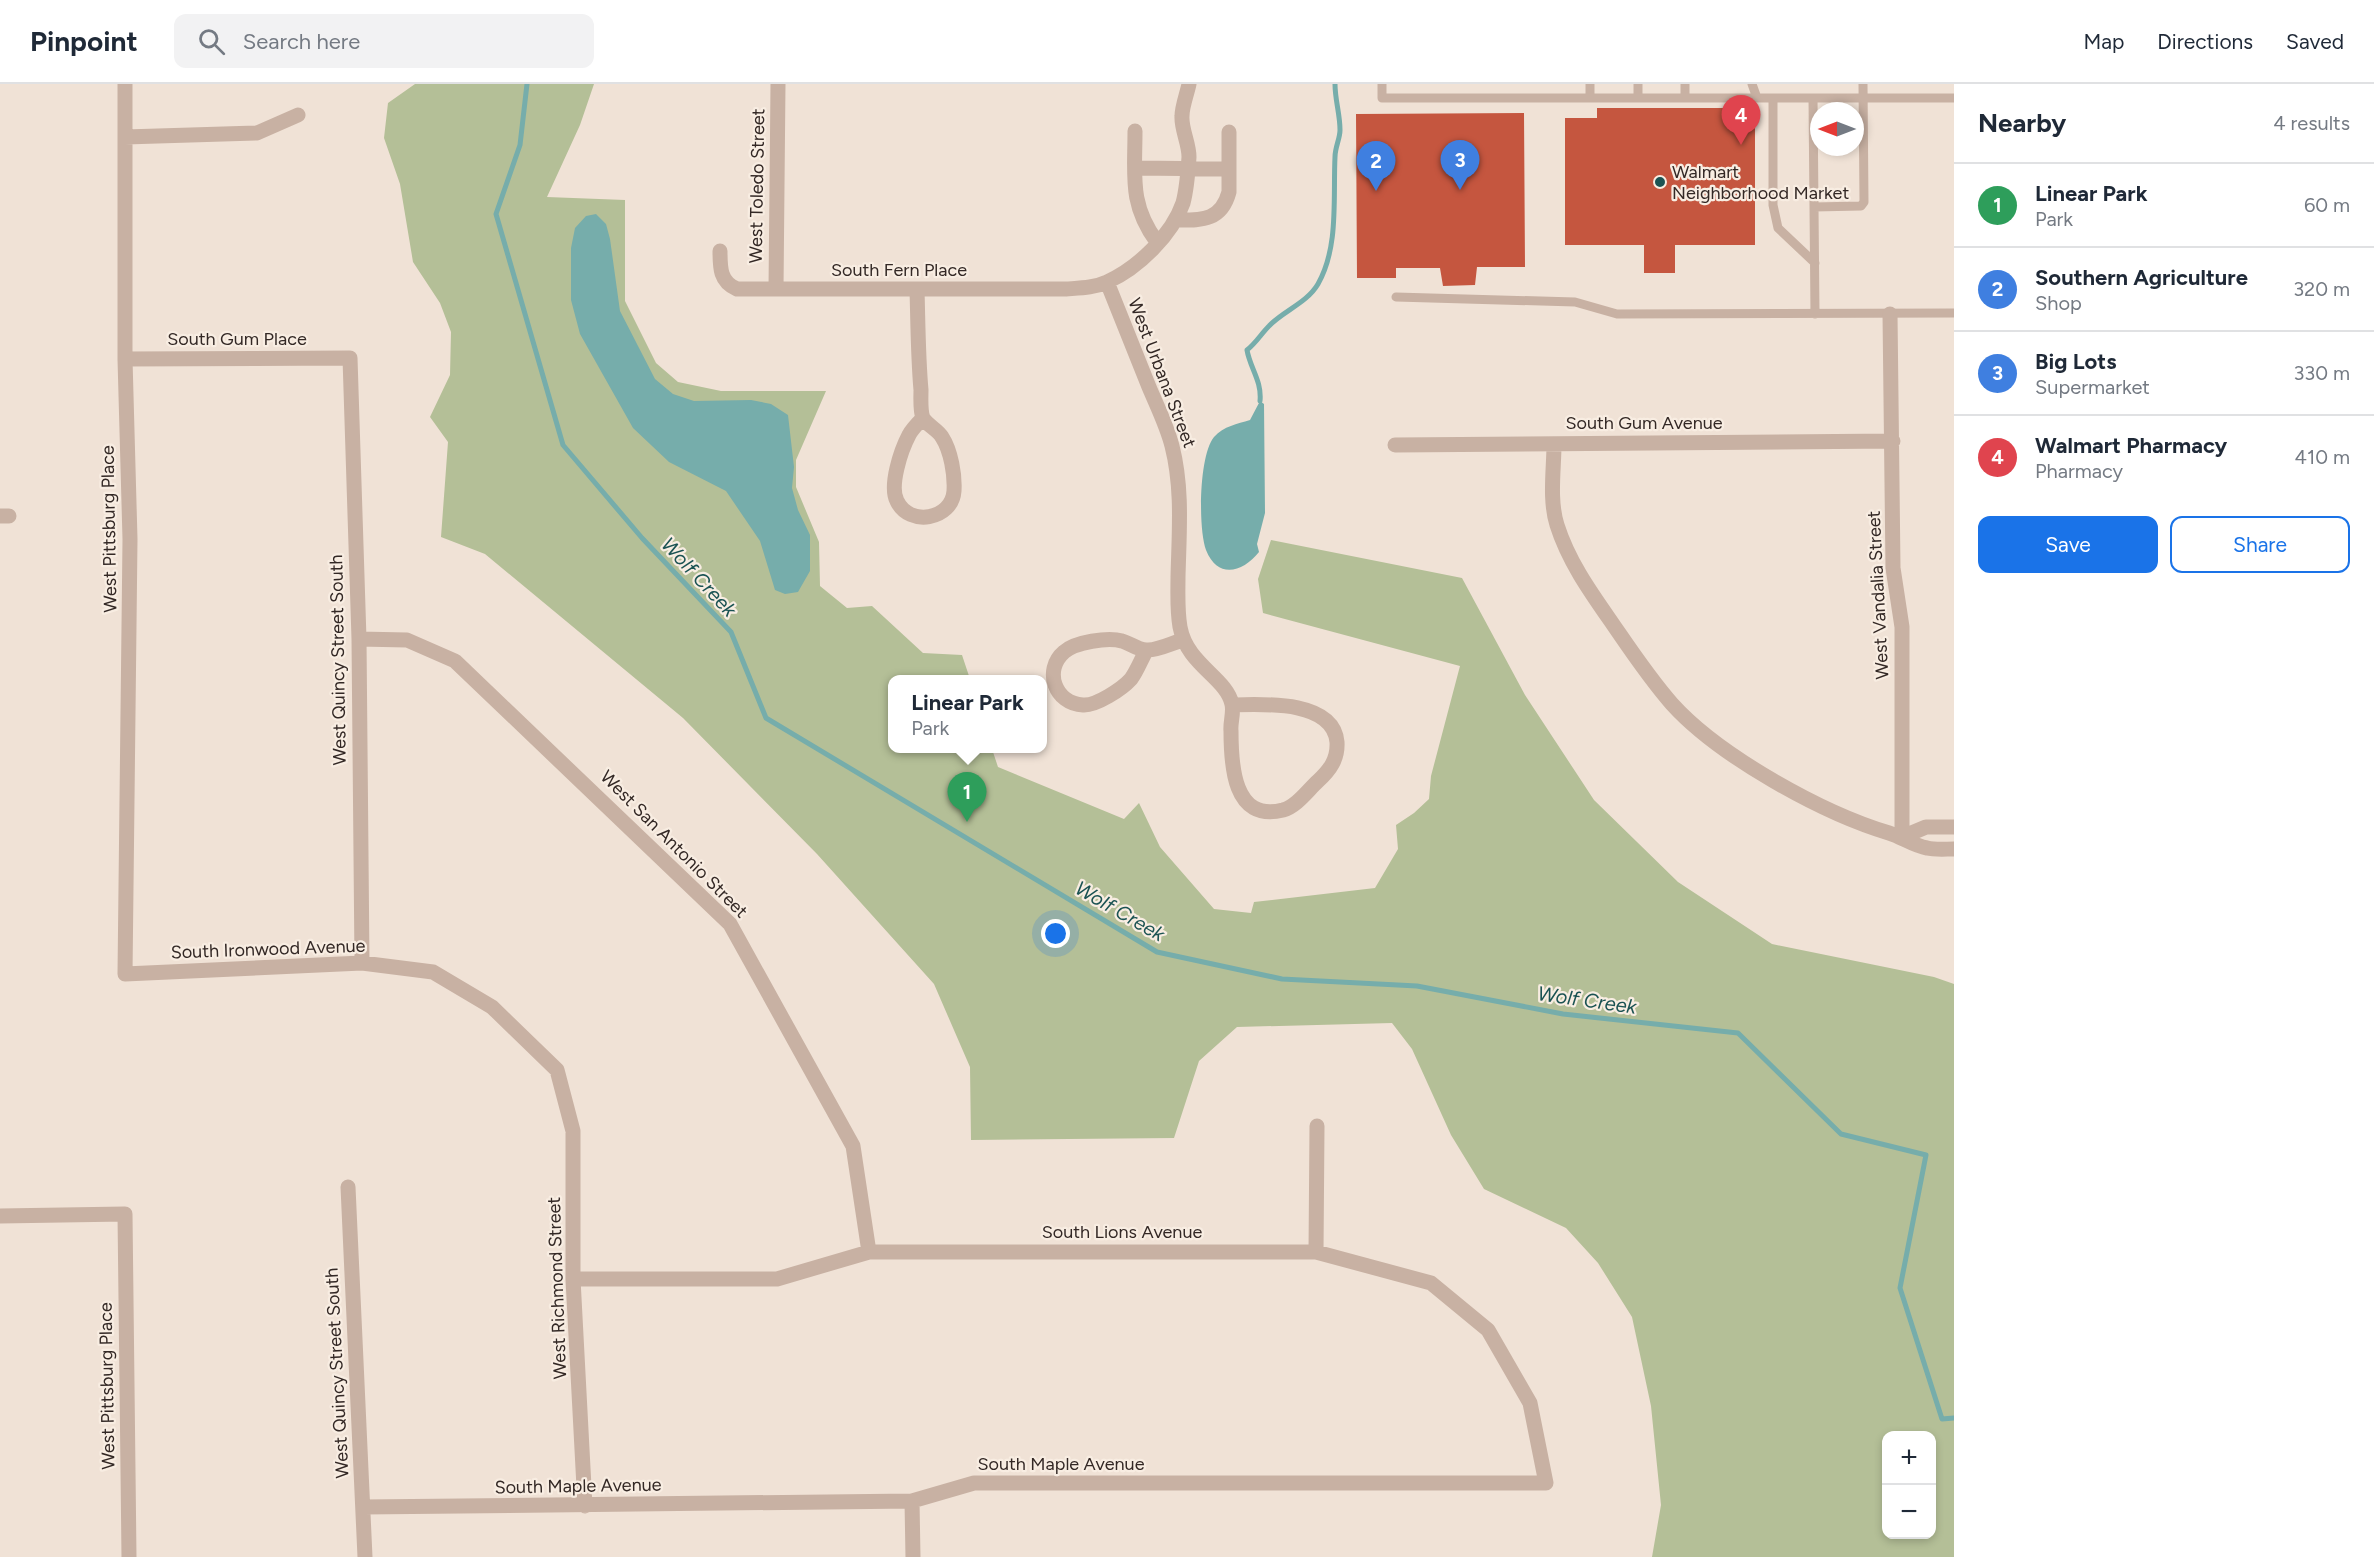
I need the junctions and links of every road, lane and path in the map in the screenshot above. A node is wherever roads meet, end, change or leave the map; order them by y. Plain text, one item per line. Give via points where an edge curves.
1 (125, 84) edge
2 (778, 84) edge
3 (1189, 84) edge
4 (1382, 84) edge
5 (1590, 84) edge
6 (1638, 84) edge
7 (1685, 84) edge
8 (1752, 84) edge
9 (1863, 84) edge
10 (1590, 98) junction
11 (1638, 98) junction
12 (1685, 98) junction
13 (1757, 98) junction
14 (1773, 98) junction
15 (1813, 98) junction
16 (1864, 98) junction
17 (1954, 98) edge
18 (298, 115) dead end
19 (1135, 130) dead end
20 (1229, 132) dead end
21 (125, 137) junction
22 (1135, 168) junction
23 (1229, 169) junction
24 (1188, 170) junction
25 (1814, 207) junction
26 (1175, 220) junction
27 (1157, 242) junction
28 (720, 251) dead end
29 (1815, 263) junction
30 (1107, 282) junction
31 (776, 289) junction
32 (917, 290) junction
33 (1396, 297) dead end
34 (1954, 313) edge
35 (1815, 314) junction
36 (1890, 314) junction
37 (350, 358) joint
38 (125, 359) junction
39 (923, 418) junction
40 (1893, 441) junction
41 (1554, 444) junction
42 (1395, 445) dead end
43 (359, 639) junction
44 (1183, 640) junction
45 (1146, 651) junction
46 (1232, 705) junction
47 (1954, 827) edge
48 (1902, 837) junction
49 (1954, 849) edge
50 (362, 963) junction
51 (125, 974) joint
52 (557, 1070) joint
53 (1317, 1126) dead end
54 (348, 1187) dead end
55 (0, 1216) edge
56 (869, 1252) junction
57 (1316, 1252) junction
58 (573, 1279) junction
59 (1546, 1483) joint
60 (912, 1501) junction
61 (585, 1506) junction
62 (363, 1507) junction
63 (129, 1557) edge
64 (365, 1557) edge
65 (913, 1557) edge

1 - 21 street, West Pittsburg Place
2 - 31 street, West Toledo Street
3 - 24 street, West Urbana Street via 1182,115
4 - 10 lane via 1382,98
5 - 10 lane
6 - 11 lane
7 - 12 lane
8 - 13 lane
9 - 16 lane
10 - 11 lane
11 - 12 lane
12 - 13 lane
13 - 14 lane
14 - 15 lane
14 - 29 lane via 1773,206 1778,228
15 - 16 lane
15 - 25 lane
16 - 17 lane
16 - 25 lane via 1864,202 1861,206
18 - 21 street via 257,133
19 - 22 street
20 - 23 street
21 - 38 street, West Pittsburg Place
22 - 24 street
22 - 27 street via 1138,210
23 - 24 street
23 - 26 street via 1229,192 1222,209 1201,220
24 - 26 street, West Urbana Street
25 - 29 lane
26 - 27 street, West Urbana Street
27 - 30 street, West Urbana Street via 1132,266
28 - 31 street, South Fern Place via 721,271 728,285 737,289
29 - 35 lane
30 - 32 street, South Fern Place via 1066,289
30 - 44 street, West Urbana Street via 1167,430 1176,464 1178,606
31 - 32 street, South Fern Place
32 - 39 street
33 - 35 lane via 1575,302 1617,314
34 - 36 lane
35 - 36 lane
36 - 40 street, West Vandalia Street
37 - 38 street, South Gum Place
37 - 43 street, West Quincy Street South
38 - 51 street, West Pittsburg Place via 130,539
39 - 39 street via 909,435 898,465 895,495 897,503 908,513 930,517 950,504 954,489 942,438
40 - 41 street, South Gum Avenue
40 - 48 street, West Vandalia Street via 1893,568 1902,627
41 - 42 street, South Gum Avenue
41 - 48 street via 1556,522 1567,554 1642,668 1673,705 1745,764 1862,825
43 - 50 street, West Quincy Street South
43 - 56 street, West San Antonio Street via 407,640 455,661 730,924 853,1146
44 - 45 street
44 - 46 street, West Urbana Street via 1198,663 1224,689
45 - 45 street via 1130,680 1092,705 1070,702 1054,684 1057,662 1075,645 1119,640
46 - 46 street via 1230,731 1239,793 1255,808 1275,811 1291,807 1334,762 1337,743 1331,724 1304,709
47 - 48 street via 1926,827
48 - 49 street via 1926,849
50 - 51 street, South Ironwood Avenue
50 - 52 street, South Ironwood Avenue via 433,972 492,1007
52 - 58 street, West Richmond Street via 573,1131
53 - 57 street
54 - 62 street, West Quincy Street South
55 - 63 street, West Pittsburg Place via 125,1214
56 - 57 street, South Lions Avenue
56 - 58 street, South Lions Avenue via 777,1279
57 - 59 street, South Lions Avenue via 1431,1283 1488,1330 1530,1403
58 - 61 street, West Richmond Street
59 - 60 street, South Maple Avenue via 974,1483
60 - 61 street, South Maple Avenue
60 - 65 street
61 - 62 street, South Maple Avenue
62 - 64 street, West Quincy Street South

